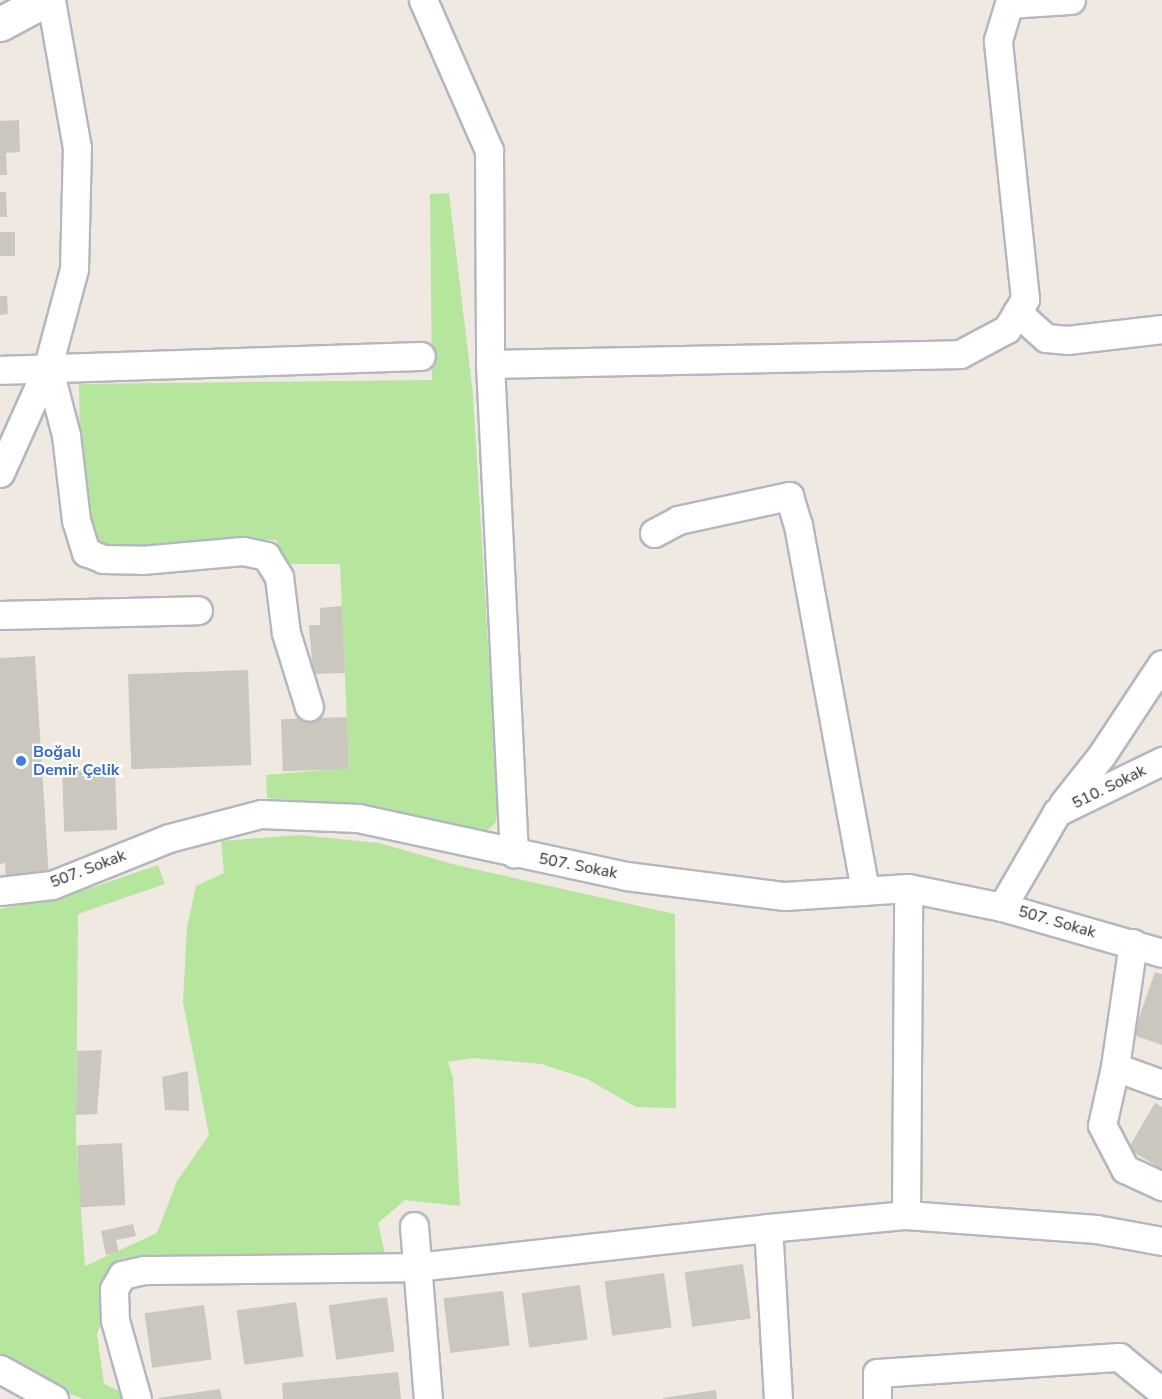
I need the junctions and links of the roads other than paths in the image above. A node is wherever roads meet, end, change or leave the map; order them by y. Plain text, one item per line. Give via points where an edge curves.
1 (45, 0) edge
2 (51, 0) edge
3 (423, 0) edge
4 (1071, 0) edge
5 (1010, 2) edge
6 (0, 24) edge
7 (1017, 312) junction
8 (1162, 329) edge
9 (421, 356) dead end
10 (490, 364) junction
11 (48, 366) junction
12 (0, 370) edge
13 (0, 473) edge
14 (654, 533) dead end
15 (198, 610) dead end
16 (0, 615) edge
17 (1162, 664) edge
18 (309, 706) dead end
19 (1162, 762) edge
20 (1057, 812) junction
21 (514, 853) junction
22 (908, 888) junction
23 (0, 891) edge
24 (864, 891) junction
25 (1002, 907) junction
26 (1133, 943) junction
27 (1162, 953) edge
28 (1115, 1067) junction
29 (1162, 1084) edge
30 (1162, 1186) edge
31 (906, 1215) junction
32 (414, 1226) dead end
33 (768, 1228) junction
34 (1162, 1241) edge
35 (416, 1267) junction
36 (0, 1369) edge
37 (1162, 1392) edge
38 (54, 1399) edge
39 (137, 1399) edge
40 (428, 1399) edge
41 (778, 1399) edge
42 (877, 1399) edge

1 - 6 street
2 - 11 street via 77,148 74,269
3 - 10 street via 489,150
4 - 5 street
5 - 7 street via 998,40 1025,299
7 - 8 street via 1046,338 1067,340
7 - 10 street via 1007,329 960,354
9 - 11 street via 299,363
10 - 21 street
11 - 12 street
11 - 13 street
11 - 18 street via 66,435 76,520 86,552 104,559 243,551 266,556 279,577 285,633
14 - 24 street via 678,520 789,496 798,525
15 - 16 street
17 - 20 street via 1101,756
19 - 20 street, 510. Sokak
20 - 25 street, 510. Sokak
21 - 23 street, 507. Sokak via 358,818 261,814 169,838 52,885
21 - 24 street, 507. Sokak via 626,876 785,896
22 - 24 street, 507. Sokak
22 - 25 street, 507. Sokak
22 - 31 street
25 - 26 street, 507. Sokak
26 - 27 street, 507. Sokak
26 - 28 street
28 - 29 street
28 - 30 street via 1102,1125 1125,1169
31 - 33 street
31 - 34 street via 1096,1229
32 - 35 street
33 - 35 street
33 - 41 street
35 - 39 street via 144,1270 122,1275 114,1288 114,1320
35 - 40 street
36 - 38 street
37 - 42 street via 1119,1357 877,1373

